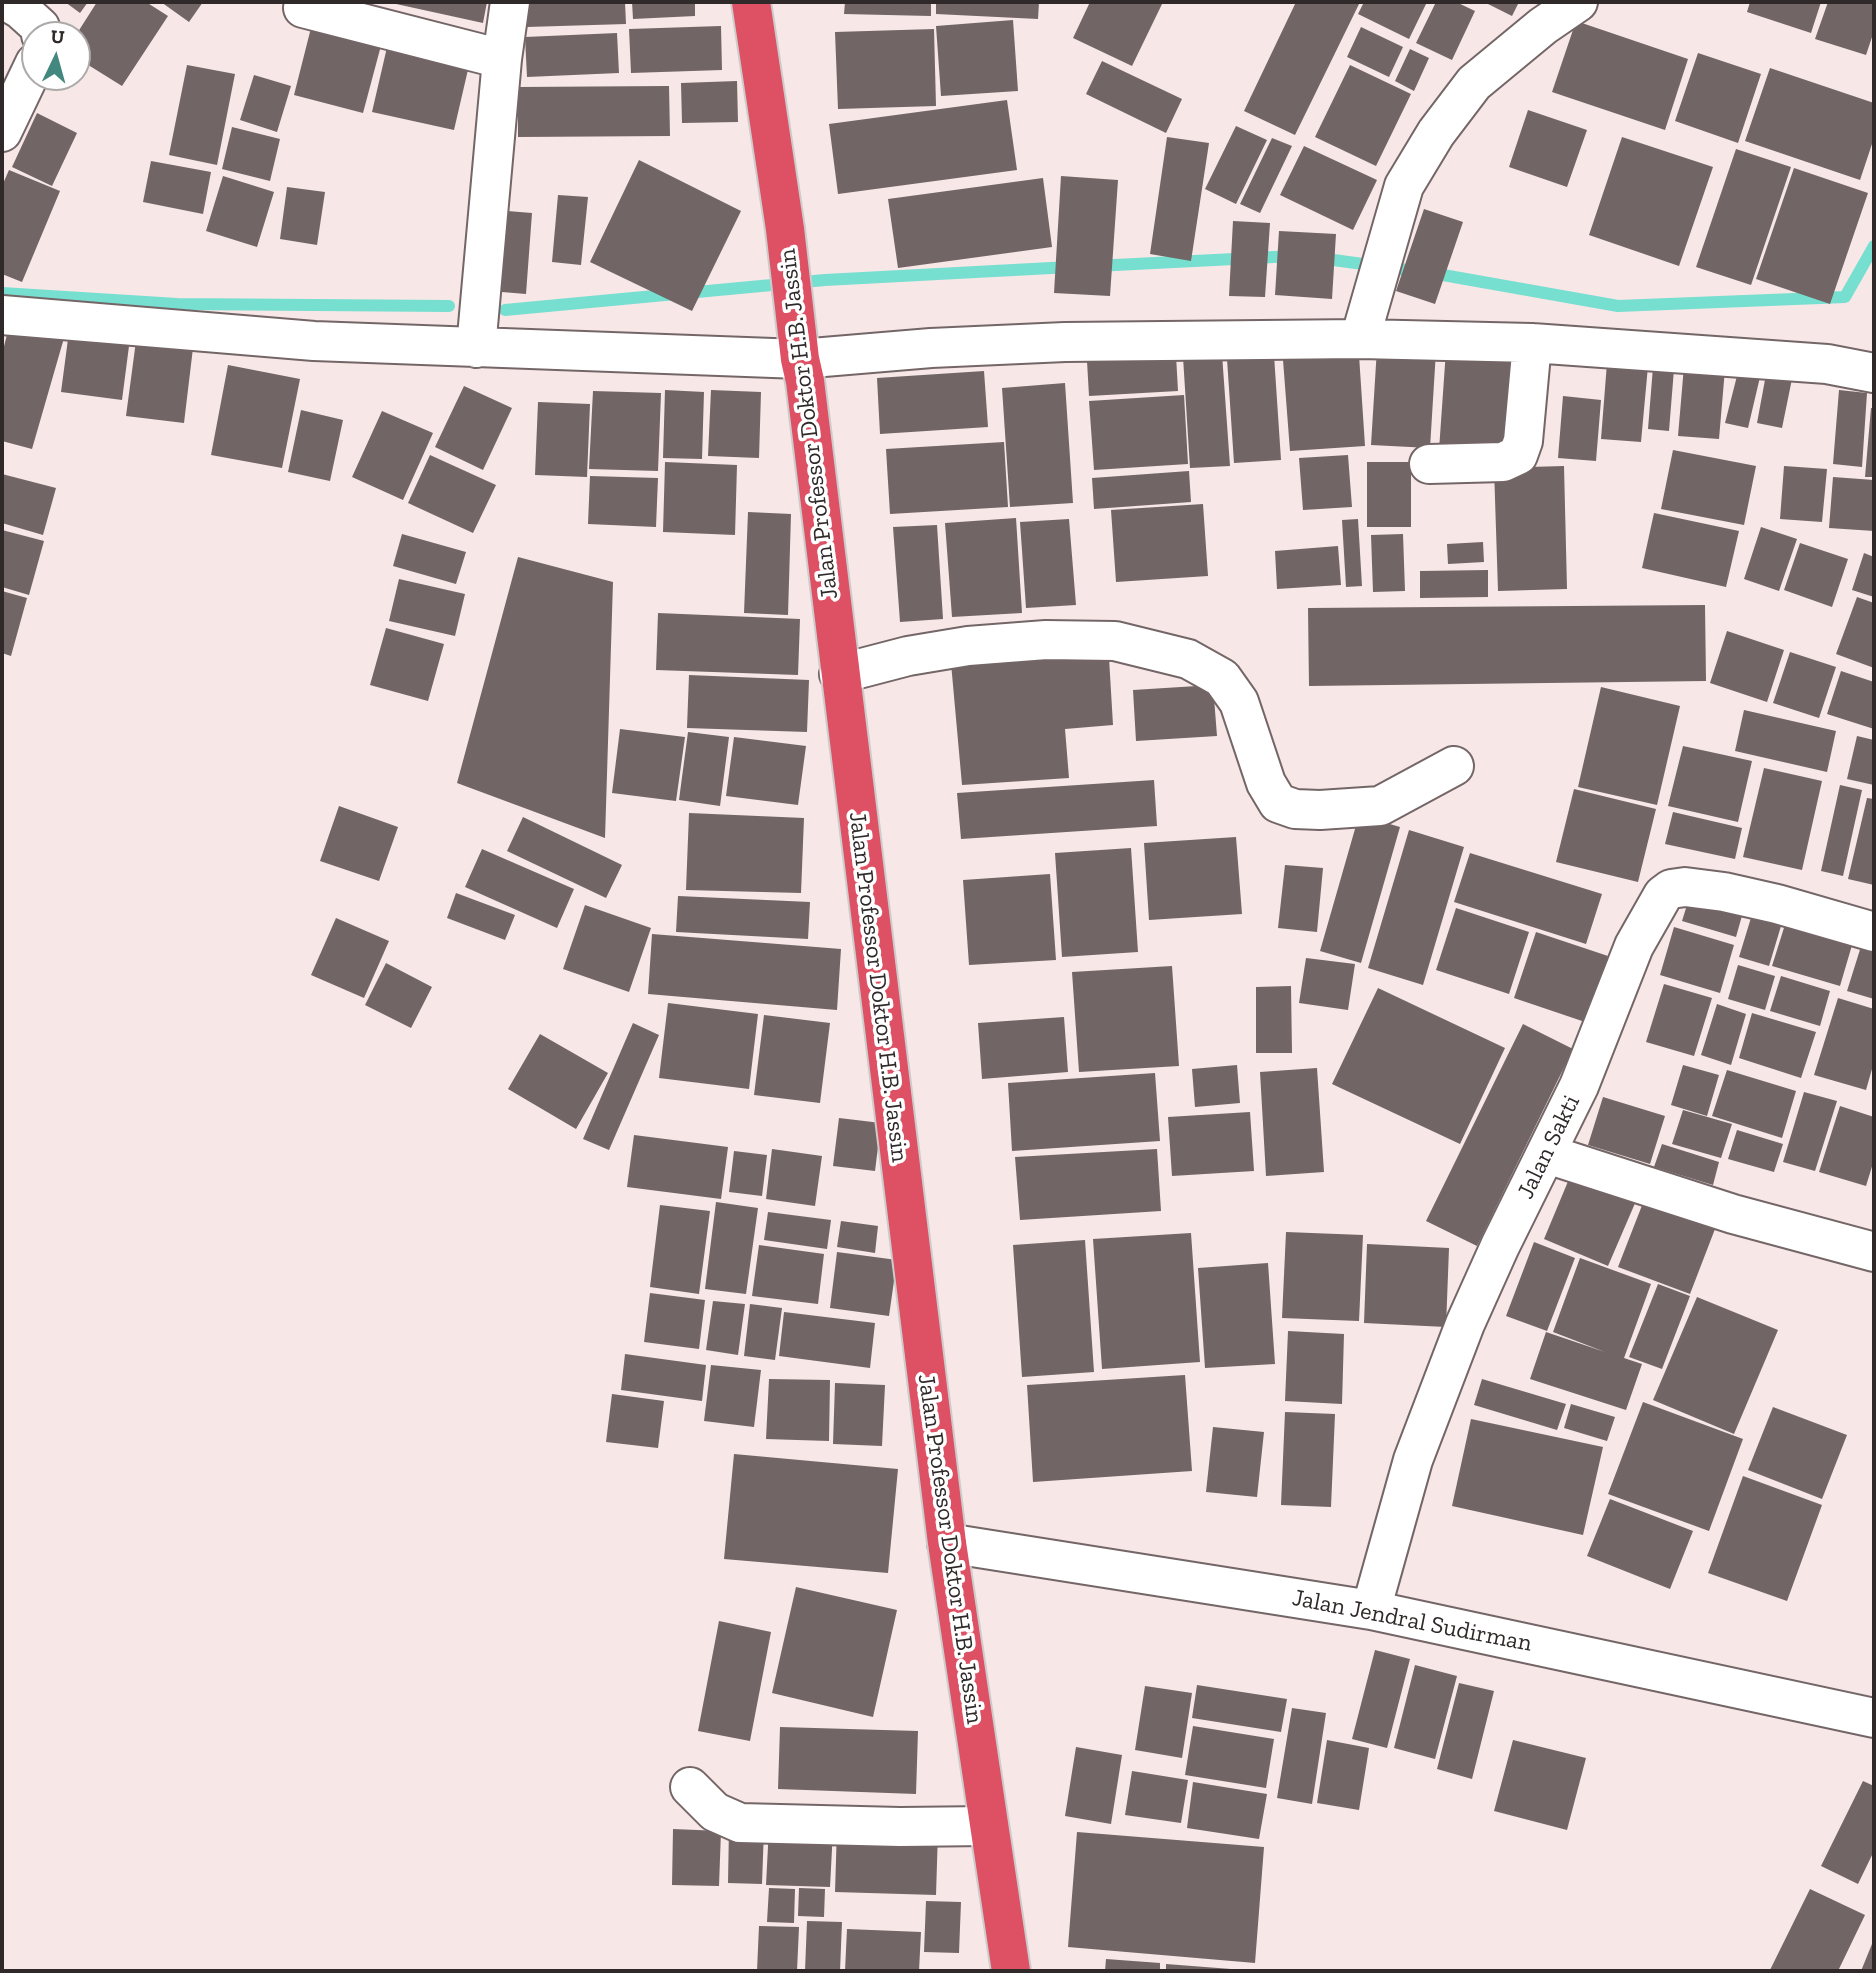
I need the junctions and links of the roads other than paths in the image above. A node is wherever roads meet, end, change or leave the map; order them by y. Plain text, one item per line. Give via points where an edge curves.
1 (8, 2) edge
2 (510, 2) edge
3 (751, 2) edge
4 (1578, 2) edge
5 (303, 8) dead end
6 (32, 21) edge
7 (502, 59) junction
8 (22, 91) edge
9 (2, 132) edge
10 (2, 315) edge
11 (1360, 339) junction
12 (1532, 343) junction
13 (798, 344) junction
14 (477, 348) junction
15 (1874, 373) edge
16 (1429, 464) dead end
17 (839, 674) junction
18 (1454, 766) dead end
19 (1874, 932) edge
20 (1547, 1154) junction
21 (1874, 1252) edge
22 (947, 1543) junction
23 (1371, 1610) junction
24 (1874, 1717) edge
25 (690, 1787) dead end
26 (988, 1826) junction
27 (1011, 1971) edge

1 - 6 street
2 - 7 street
3 - 13 highway, Jalan Professor Doktor H.B. Jassin
4 - 11 street via 1474,83 1436,133 1404,186
5 - 7 street
7 - 14 street
8 - 9 street
10 - 14 street via 314,341
11 - 12 street
11 - 13 street via 931,348
12 - 15 street via 1827,365
12 - 16 street via 1518,455 1503,462
13 - 14 street
13 - 17 highway, Jalan Professor Doktor H.B. Jassin
17 - 18 street via 968,646 1115,641 1188,659 1222,678 1239,702 1266,783 1278,803 1320,810 1380,806
17 - 22 highway, Jalan Professor Doktor H.B. Jassin
19 - 20 street, Jalan Sakti via 1724,892 1671,889 1634,946
20 - 21 street via 1733,1214
20 - 23 street, Jalan Sakti via 1465,1324 1417,1448
22 - 23 street, Jalan Jendral Sudirman
22 - 26 highway, Jalan Professor Doktor H.B. Jassin
23 - 24 street, Jalan Jendral Sudirman
25 - 26 street via 715,1812 740,1823
26 - 27 highway, Jalan Professor Doktor H.B. Jassin

